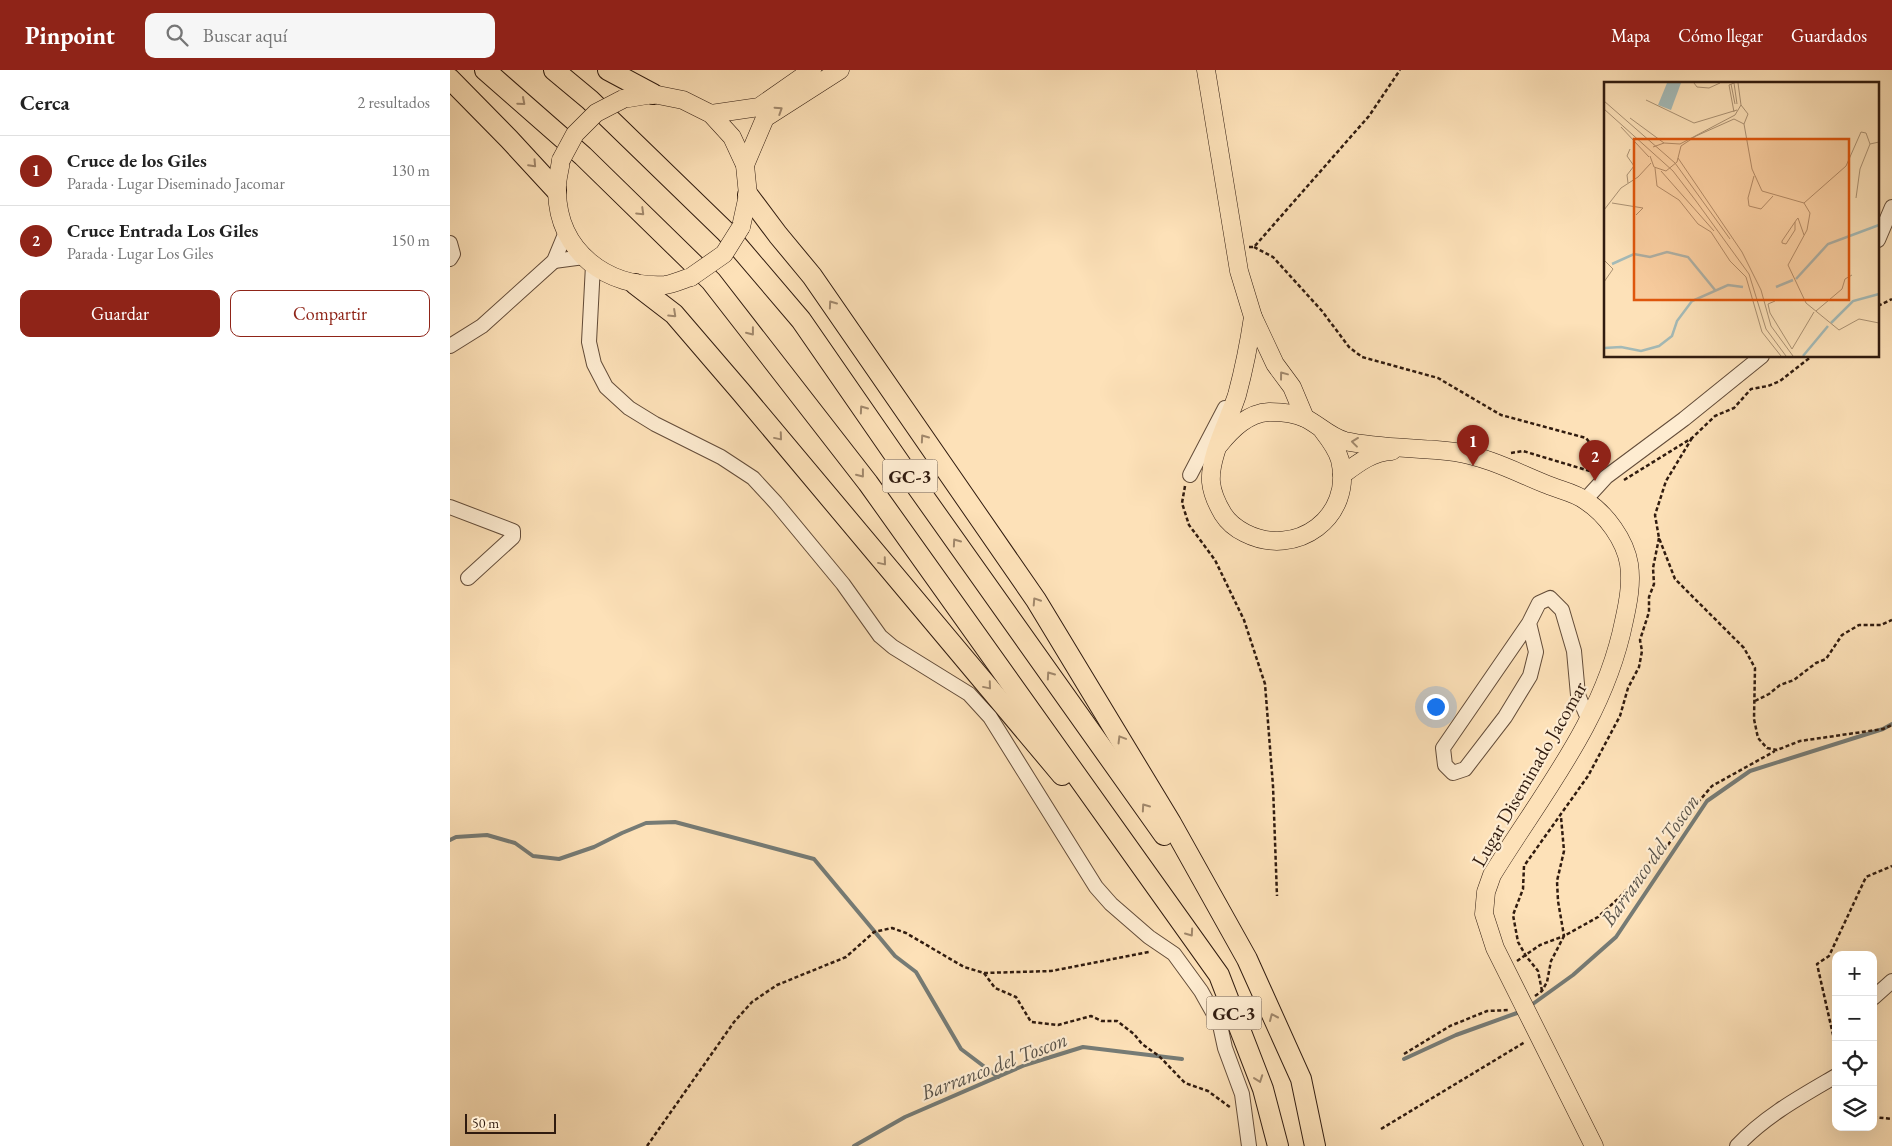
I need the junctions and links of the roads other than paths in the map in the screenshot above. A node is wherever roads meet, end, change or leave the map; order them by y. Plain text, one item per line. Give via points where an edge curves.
1 (485, 70) edge
2 (554, 70) edge
3 (608, 70) edge
4 (812, 70) edge
5 (840, 70) edge
6 (1206, 70) edge
7 (450, 79) edge
8 (652, 94) junction
9 (711, 114) junction
10 (745, 165) junction
11 (556, 190) junction
12 (748, 195) junction
13 (1892, 207) edge
14 (566, 232) junction
15 (1880, 235) edge
16 (450, 244) edge
17 (450, 259) edge
18 (554, 261) junction
19 (588, 261) junction
20 (610, 276) junction
21 (635, 284) junction
22 (592, 296) junction
23 (1253, 317) junction
24 (450, 346) edge
25 (1760, 358) edge
26 (1241, 376) junction
27 (1305, 418) junction
28 (1321, 429) junction
29 (1219, 445) junction
30 (1421, 450) junction
31 (1213, 462) junction
32 (1342, 475) junction
33 (1585, 500) junction
34 (450, 507) edge
35 (468, 578) dead end
36 (1529, 623) junction
37 (1589, 721) junction
38 (1161, 894) junction
39 (1224, 918) junction
40 (1892, 981) edge
41 (1875, 996) edge
42 (1832, 1078) edge
43 (1249, 1146) edge
44 (1278, 1146) edge
45 (1315, 1146) edge
46 (1594, 1146) edge
47 (1737, 1146) edge

1 -> 38 highway, GC-3 via 583,156 711,282 868,483
39 -> 2 highway, GC-3 via 801,320 726,232 590,100
3 - 8 highway
4 - 9 main road via 759,107
10 -> 5 main road via 766,118
6 - 23 main road via 1239,271
7 -> 11 highway
8 - 9 main road via 683,100
8 - 11 main road, bridge via 623,99 596,113 575,134 561,160
9 - 10 main road via 732,137
10 - 12 main road
11 - 14 main road
12 - 21 main road, bridge via 741,227 724,254 691,277 667,285
39 -> 12 highway via 1171,823 1036,600 812,276
13 - 15 street
14 - 18 street
14 - 19 main road
16 - 17 street via 453,254
18 - 19 street
18 - 24 street via 482,326
19 - 20 main road
19 - 22 street
20 - 21 main road
20 - 22 street
21 -> 38 highway via 674,314
22 - 43 street via 589,342 594,364 606,387 629,408 721,457 753,478 842,584 880,636 969,694 990,718 1096,887 1111,904 1174,954 1220,1024 1242,1094
23 - 26 main road
27 -> 23 main road via 1292,387 1275,364
25 - 33 street via 1606,477
26 - 29 main road
26 - 31 street via 1190,475
27 - 28 main road
27 - 29 main road via 1286,412 1266,412 1248,418 1232,429
30 -> 28 main road via 1343,440
28 - 32 main road via 1340,459
29 - 31 main road
30 - 32 main road via 1384,452 1364,459
30 - 33 main road, Lugar Diseminado Jacomar via 1456,452 1493,462
31 - 32 main road via 1211,482 1215,500 1224,516 1237,529 1257,539 1279,542 1301,537 1320,526 1334,508
33 - 37 main road, Lugar Diseminado Jacomar via 1615,530 1629,564 1629,598 1622,633 1607,681
34 - 35 street via 513,531 513,537
36 - 36 street via 1443,748 1444,765 1453,773 1466,769 1505,717 1530,676 1536,652
36 - 37 street via 1539,602 1550,598 1562,610 1574,651 1578,695
37 - 46 main road, Lugar Diseminado Jacomar via 1492,875 1484,914 1495,948
38 -> 44 highway, GC-3 via 1219,975 1262,1089
45 -> 39 highway, GC-3 via 1301,1079 1247,959
40 - 41 street
42 - 47 street via 1773,1113

